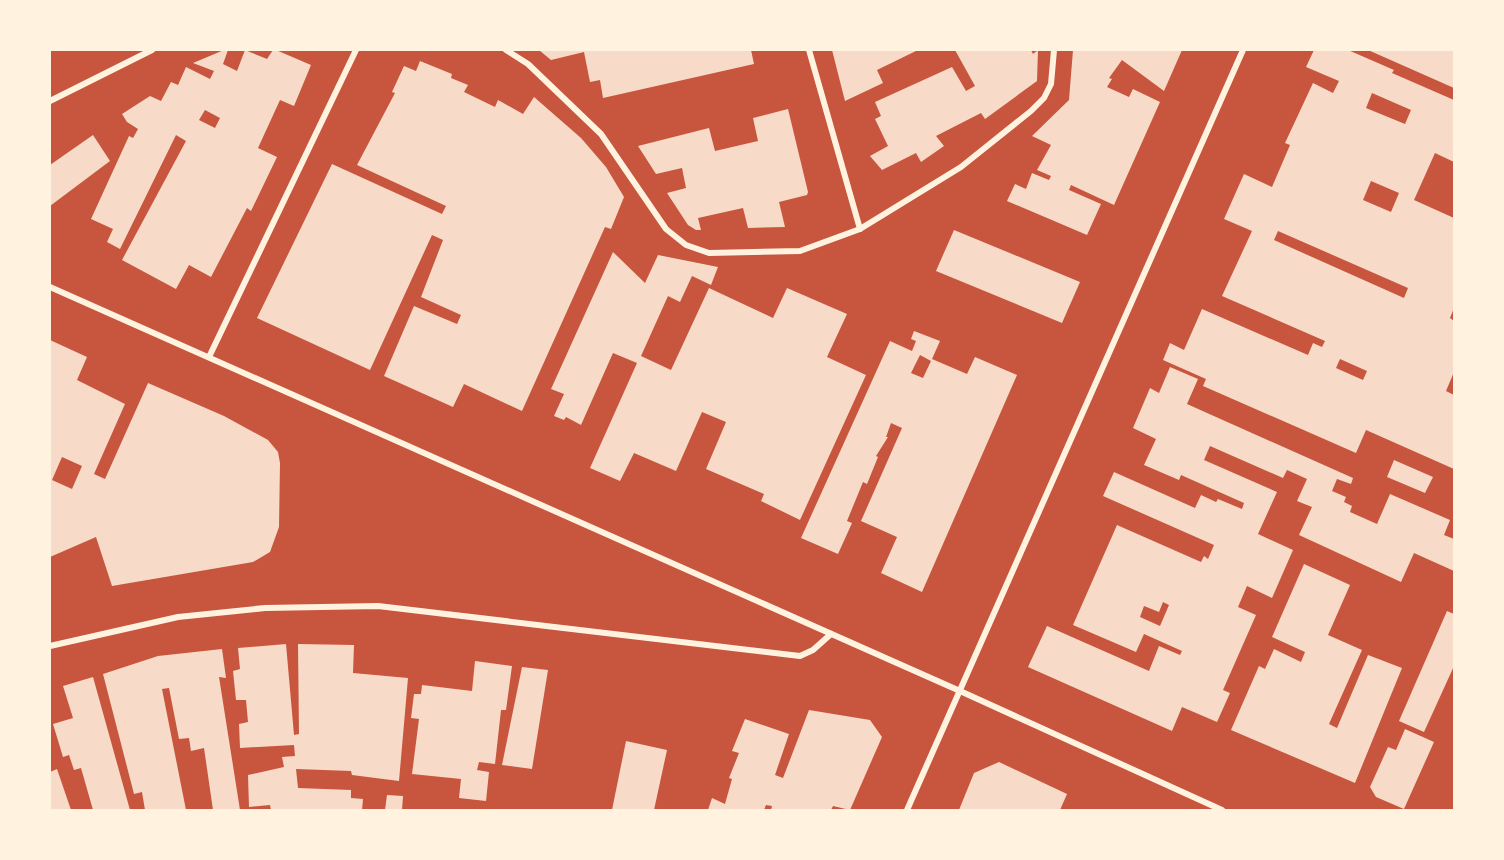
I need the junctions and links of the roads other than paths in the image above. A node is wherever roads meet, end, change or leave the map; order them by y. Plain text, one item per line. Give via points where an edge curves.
1 (152, 50) edge
2 (356, 50) edge
3 (506, 50) edge
4 (809, 50) edge
5 (1054, 50) edge
6 (1243, 50) edge
7 (50, 101) edge
8 (860, 229) junction
9 (50, 287) edge
10 (209, 357) junction
11 (831, 634) junction
12 (50, 646) edge
13 (960, 691) junction
14 (907, 810) edge
15 (1222, 810) edge

1 - 7 street
2 - 10 street
3 - 8 street via 528,64 601,134 666,229 686,245 709,253 800,251
4 - 8 street
5 - 8 street via 1051,84 1031,111 961,167
6 - 13 street
9 - 10 street
10 - 11 street
11 - 12 street via 800,656 378,606 288,607 178,617
11 - 13 street
13 - 14 street
13 - 15 street

